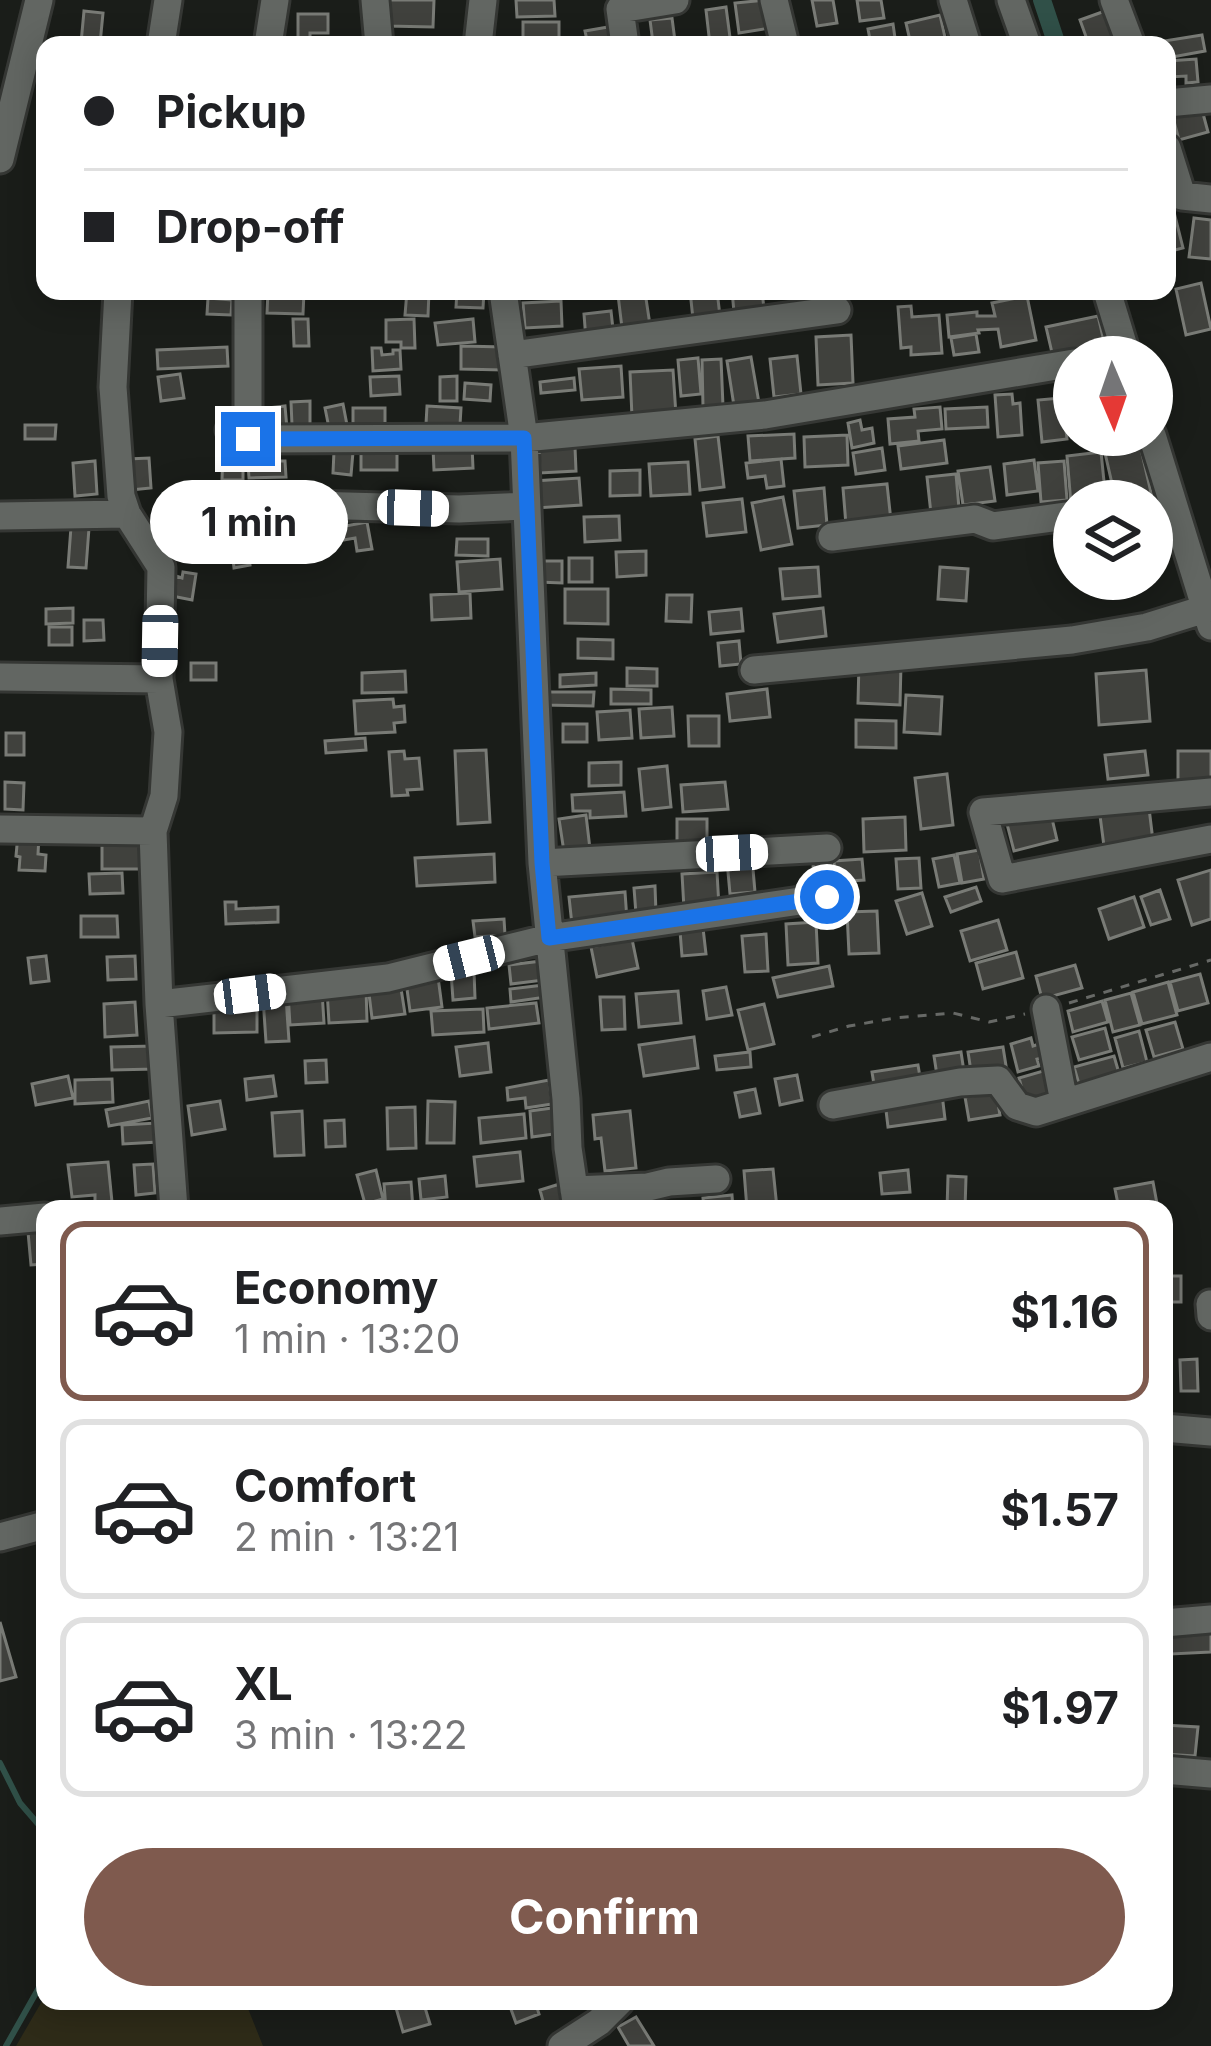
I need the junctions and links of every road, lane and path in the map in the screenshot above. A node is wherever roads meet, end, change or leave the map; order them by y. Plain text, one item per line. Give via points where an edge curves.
1 (39, 0) edge
2 (168, 0) edge
3 (275, 0) edge
4 (375, 0) edge
5 (483, 0) edge
6 (676, 0) edge
7 (774, 0) edge
8 (953, 0) edge
9 (1011, 0) edge
10 (1114, 0) edge
11 (162, 36) edge
12 (269, 36) edge
13 (378, 36) edge
14 (479, 36) edge
15 (624, 36) edge
16 (782, 36) edge
17 (964, 36) edge
18 (1024, 36) edge
19 (1128, 36) edge
20 (1211, 99) edge
21 (1176, 102) edge
22 (0, 159) edge
23 (1176, 177) edge
24 (1211, 199) edge
25 (117, 300) edge
26 (247, 300) edge
27 (504, 300) edge
28 (1109, 300) edge
29 (837, 310) dead end
30 (1116, 336) edge
31 (512, 355) junction
32 (1053, 367) edge
33 (524, 438) junction
34 (232, 503) dead end
35 (525, 506) junction
36 (127, 514) junction
37 (0, 516) edge
38 (1053, 518) edge
39 (1173, 530) edge
40 (832, 537) dead end
41 (1208, 618) edge
42 (754, 670) dead end
43 (0, 677) edge
44 (159, 679) junction
45 (1211, 792) edge
46 (0, 829) edge
47 (153, 831) junction
48 (1211, 839) edge
49 (827, 848) dead end
50 (542, 863) junction
51 (827, 897) dead end
52 (549, 938) junction
53 (1211, 960) edge
54 (158, 1004) junction
55 (1046, 1010) junction
56 (812, 1037) dead end
57 (1211, 1057) edge
58 (1064, 1102) junction
59 (833, 1106) dead end
60 (716, 1179) dead end
61 (576, 1199) edge
62 (173, 1200) edge
63 (36, 1217) edge
64 (0, 1221) edge
65 (1210, 1304) edge
66 (1211, 1316) edge
67 (1173, 1429) edge
68 (1211, 1432) edge
69 (36, 1527) edge
70 (0, 1537) edge
71 (1211, 1619) edge
72 (1173, 1621) edge
73 (1173, 1771) edge
74 (1211, 1774) edge
75 (611, 2010) edge
76 (562, 2046) edge

1 - 22 street
2 - 11 street
3 - 12 street
4 - 13 street
5 - 14 street
6 - 15 street via 620,9
7 - 16 street
8 - 17 street
9 - 18 street
10 - 19 street
20 - 21 street
23 - 24 street via 1182,196
25 - 36 street via 112,387
26 - 33 street via 239,434
27 - 31 street
28 - 30 street
29 - 31 street
31 - 33 street
32 - 33 street via 766,415
33 - 35 street
34 - 35 street
35 - 50 street
36 - 37 street
36 - 44 street via 161,567
38 - 40 street
39 - 41 street
41 - 42 street via 1072,640
43 - 44 street
44 - 47 street via 168,732
45 - 48 street via 982,812 1002,879
46 - 47 street
47 - 54 street
49 - 50 street
50 - 52 street
51 - 52 street
52 - 54 street via 388,978
52 - 61 street
53 - 55 path
54 - 62 street
55 - 56 path via 989,1022 952,1013 896,1018
55 - 58 street
57 - 58 street
58 - 59 street via 1036,1112 1017,1106 998,1080
60 - 61 street
63 - 64 street
65 - 66 street
67 - 68 street
69 - 70 street
71 - 72 street
73 - 74 street
75 - 76 street

